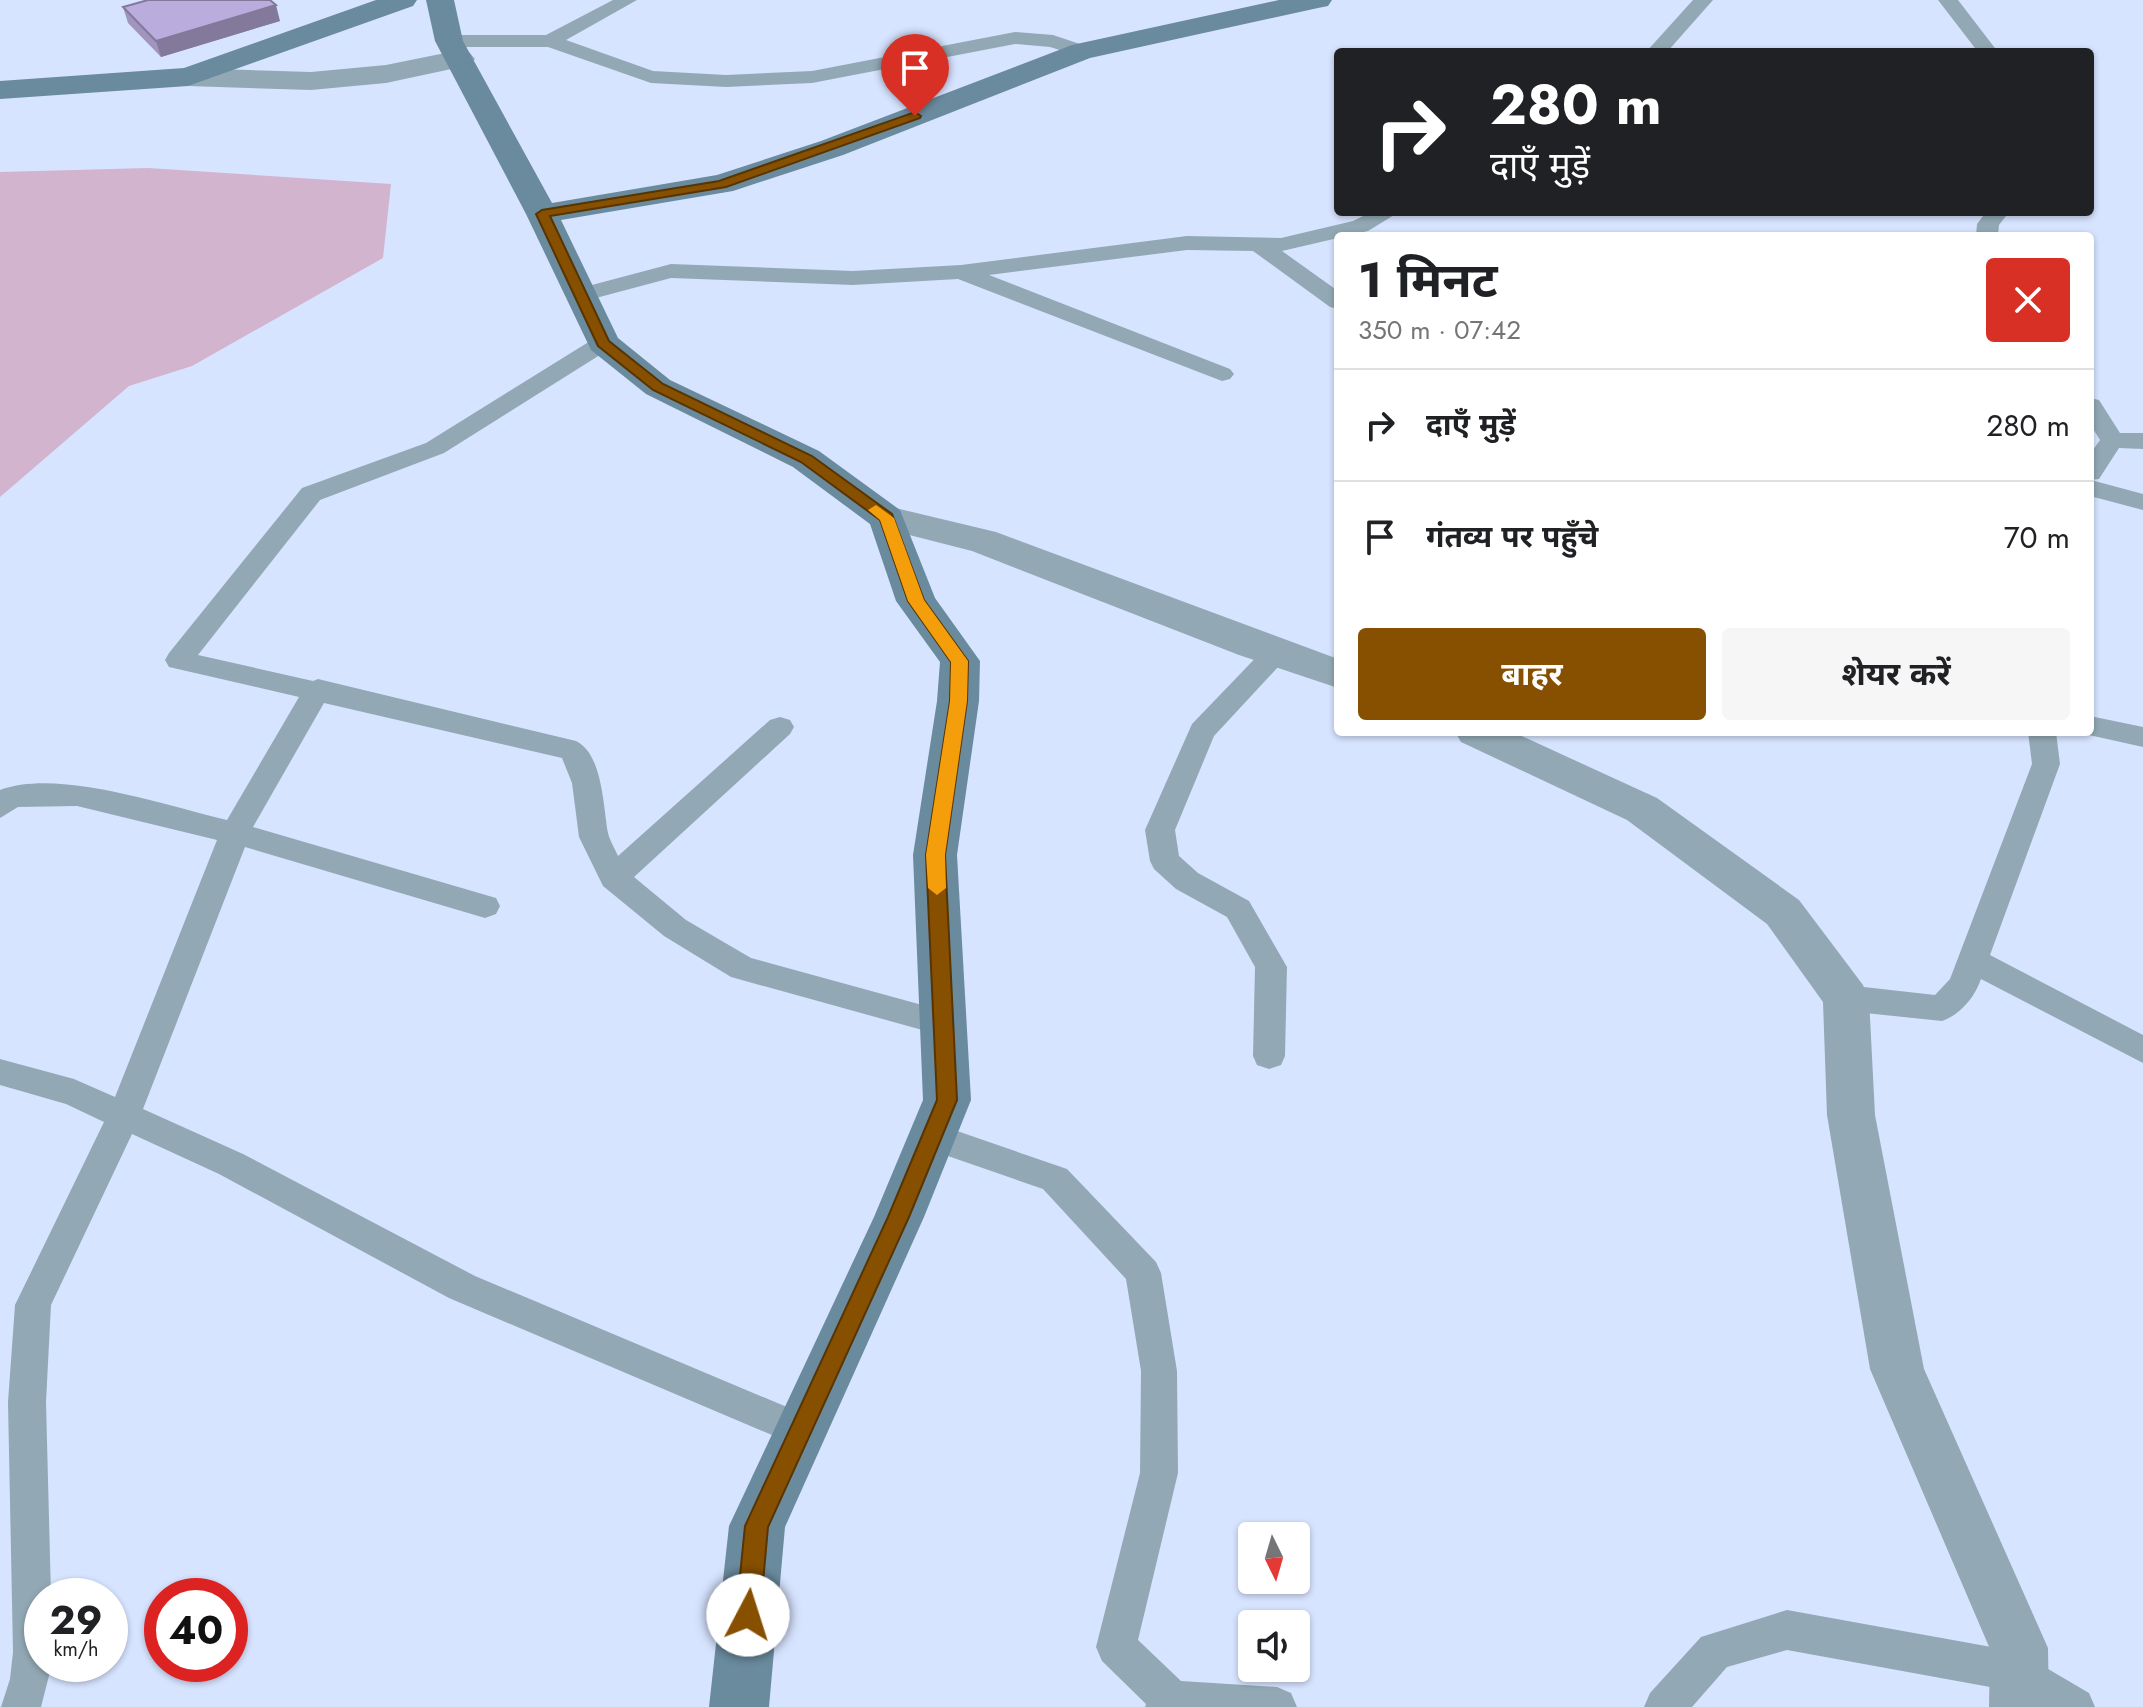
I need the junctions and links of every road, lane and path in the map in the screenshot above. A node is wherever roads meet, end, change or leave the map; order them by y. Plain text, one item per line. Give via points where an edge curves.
1 (440, 0) edge
2 (627, 0) edge
3 (1318, 0) edge
4 (1703, 0) edge
5 (1948, 0) edge
6 (397, 1) edge
7 (550, 41) junction
8 (451, 43) junction
9 (1660, 48) edge
10 (1985, 48) edge
11 (1082, 51) junction
12 (188, 77) junction
13 (0, 90) edge
14 (542, 214) junction
15 (1380, 216) edge
16 (1334, 232) edge
17 (1335, 232) edge
18 (1258, 244) junction
19 (961, 272) junction
20 (581, 295) junction
21 (1334, 299) edge
22 (603, 343) junction
23 (1222, 374) dead end
24 (2094, 411) edge
25 (2112, 440) junction
26 (2143, 441) edge
27 (2094, 467) edge
28 (2094, 489) edge
29 (2143, 502) edge
30 (887, 518) junction
31 (1277, 653) junction
32 (1334, 673) edge
33 (318, 689) junction
34 (780, 727) dead end
35 (2094, 727) edge
36 (1485, 736) edge
37 (2042, 736) edge
38 (2143, 737) edge
39 (0, 807) edge
40 (235, 833) junction
41 (614, 878) junction
42 (485, 906) dead end
43 (1973, 960) junction
44 (1846, 998) junction
45 (944, 1023) junction
46 (2143, 1050) edge
47 (1269, 1056) dead end
48 (0, 1072) edge
49 (124, 1116) junction
50 (931, 1136) junction
51 (800, 1430) junction
52 (2019, 1689) edge
53 (1169, 1704) edge
54 (21, 1707) edge
55 (739, 1707) edge
56 (1277, 1707) edge
57 (1664, 1707) edge
58 (2075, 1707) edge

1 - 8 street
2 - 7 lane
3 - 11 street
4 - 9 lane
5 - 10 lane
6 - 8 street via 402,12
6 - 12 street
7 - 8 lane
7 - 11 lane via 651,77 726,81 812,77 1015,38 1053,41
8 - 12 street via 386,74 311,81
8 - 14 street
11 - 14 street via 832,148 722,184
12 - 13 street
14 - 20 street
15 - 17 lane
16 - 18 lane via 1281,245
18 - 19 lane via 1187,243
18 - 21 lane
19 - 20 lane via 853,278 671,271
19 - 23 lane
20 - 22 street
22 - 30 street via 658,387 806,459
22 - 33 lane via 435,448 311,494 179,660
24 - 25 lane
25 - 26 lane
25 - 27 lane
28 - 29 lane
30 - 31 street via 983,541
30 - 45 street via 916,601 960,661 935,855
31 - 32 street
31 - 47 lane via 1202,731 1160,830 1165,861 1187,881 1238,909 1271,967
33 - 40 lane
33 - 41 lane via 574,752 587,783 594,837
34 - 41 lane
35 - 38 lane
36 - 44 street via 1642,809 1783,912
37 - 43 lane via 2046,764
39 - 40 lane via 11,797 77,795
40 - 42 lane
40 - 49 lane
41 - 45 lane via 675,928 742,968
43 - 44 lane via 1963,986 1942,1008
43 - 46 lane
44 - 52 street via 1851,1115 1897,1369 2019,1648
45 - 50 street via 947,1100
48 - 49 lane via 74,1093
49 - 51 lane via 231,1164 462,1287
49 - 54 lane via 33,1305 27,1402 33,1652
50 - 51 street
50 - 53 lane via 1055,1179 1143,1273 1159,1371 1159,1473 1116,1647
51 - 55 street via 757,1526
52 - 57 lane via 1787,1630 1715,1651
52 - 58 lane
53 - 56 lane

